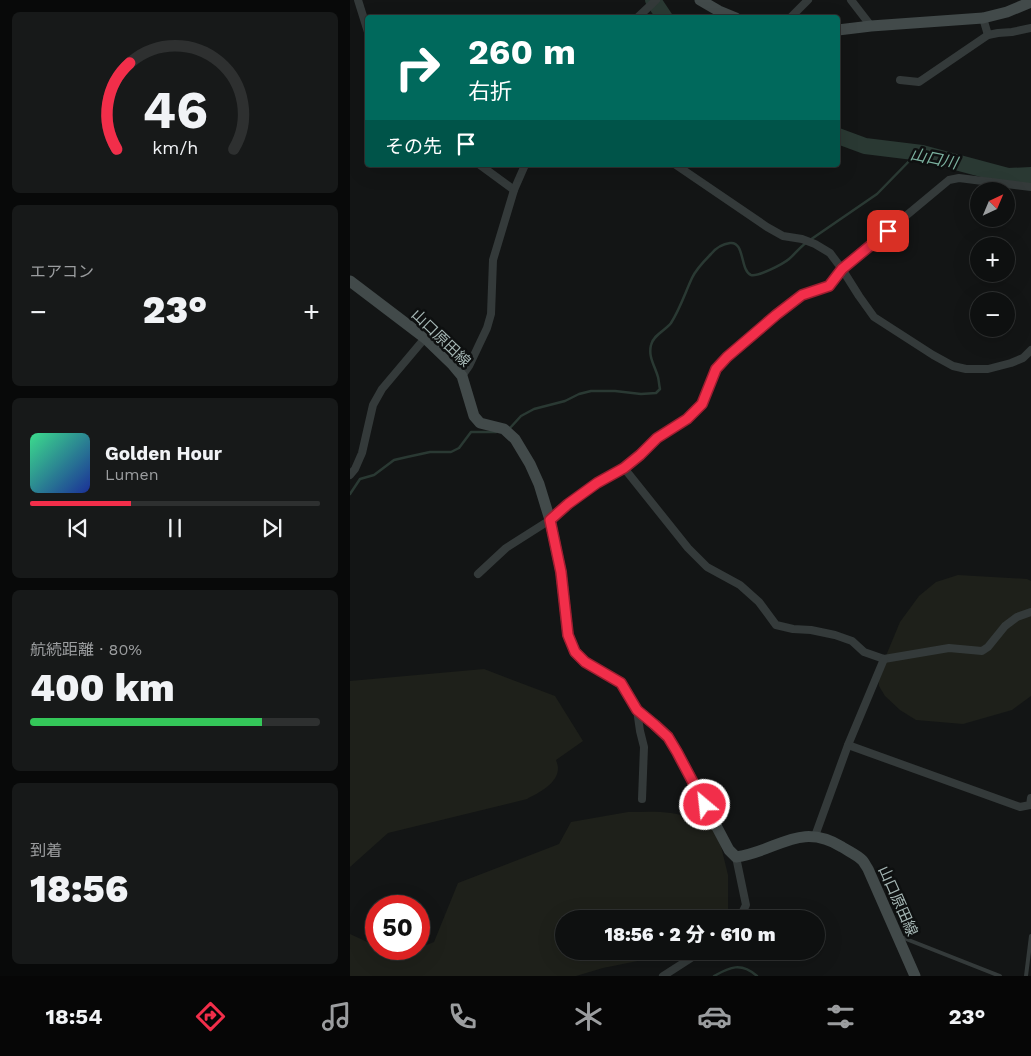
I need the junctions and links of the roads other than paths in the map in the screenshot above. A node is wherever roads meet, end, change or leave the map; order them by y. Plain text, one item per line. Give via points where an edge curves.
1 (358, 0) edge
2 (656, 0) edge
3 (700, 0) edge
4 (808, 0) edge
5 (851, 0) edge
6 (1031, 2) edge
7 (640, 15) edge
8 (729, 15) edge
9 (793, 15) edge
10 (983, 18) junction
11 (365, 22) edge
12 (871, 26) junction
13 (1031, 28) edge
14 (840, 30) edge
15 (988, 35) junction
16 (900, 80) dead end
17 (483, 167) edge
18 (524, 167) edge
19 (679, 167) edge
20 (1031, 187) edge
21 (514, 190) junction
22 (842, 269) junction
23 (350, 281) edge
24 (425, 338) junction
25 (1031, 350) edge
26 (462, 376) junction
27 (624, 468) junction
28 (350, 475) edge
29 (550, 520) junction
30 (478, 574) dead end
31 (1031, 612) edge
32 (884, 659) junction
33 (637, 710) junction
34 (848, 745) junction
35 (642, 799) dead end
36 (1030, 803) edge
37 (815, 836) junction
38 (736, 857) junction
39 (744, 910) edge
40 (897, 935) junction
41 (1031, 936) edge
42 (688, 960) edge
43 (663, 976) edge
44 (915, 976) edge
45 (1000, 976) edge
46 (1026, 976) edge

1 - 11 street
2 - 7 street
3 - 8 main road
4 - 9 street
5 - 12 street
6 - 10 main road
10 - 12 main road
10 - 15 street
12 - 14 main road
13 - 15 street
15 - 16 street via 918,82
17 - 21 street
18 - 21 street
19 - 22 street via 767,227 783,236 815,244 830,253
20 - 22 street via 959,178 949,180
21 - 26 street via 493,260 491,314
22 - 25 street via 874,316 953,366 988,369 1011,364
22 - 27 lane via 829,286 802,295 727,357 716,369 702,404
23 - 24 main road, 山口原田線
24 - 26 main road, 山口原田線
24 - 28 street via 377,397 362,453
26 - 29 main road, 山口原田線 via 474,416 480,423 504,429 530,464
27 - 29 lane via 597,483
27 - 32 street via 688,548 707,567 740,585 760,602 776,625 834,635
29 - 30 street via 506,548
29 - 33 main road, 山口原田線 via 561,572 568,635 575,652 585,662 621,683
31 - 32 street via 1005,626 982,651 949,648
32 - 34 street
33 - 35 street via 644,747
33 - 38 main road, 山口原田線 via 668,737 728,850
34 - 36 street via 1020,807
34 - 37 street
37 - 38 main road, 山口原田線 via 798,837
37 - 40 main road, 山口原田線 via 831,840 862,860
38 - 39 street via 746,905
40 - 44 main road, 山口原田線
40 - 45 lane
41 - 46 lane
42 - 43 street

